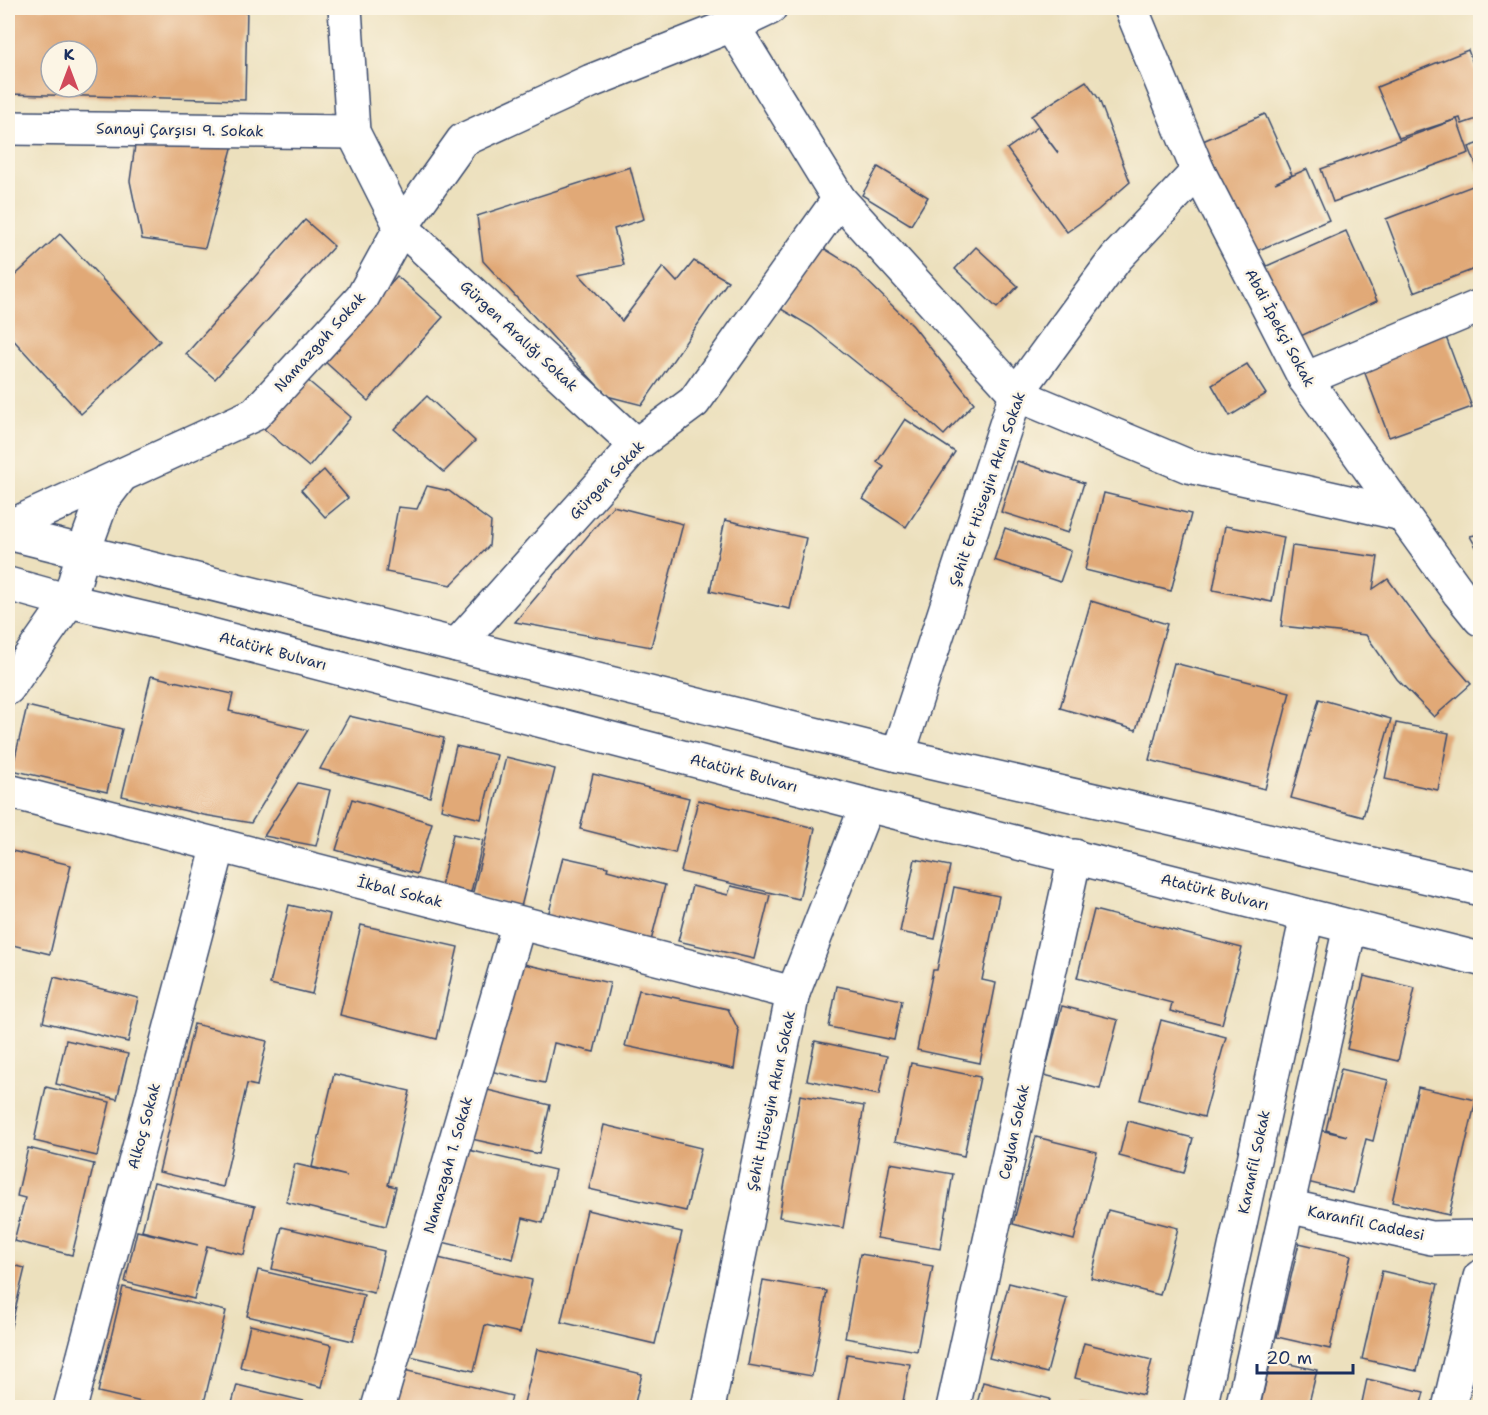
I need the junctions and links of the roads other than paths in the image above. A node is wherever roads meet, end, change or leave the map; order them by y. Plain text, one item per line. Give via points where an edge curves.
1 (345, 8) edge
2 (770, 8) edge
3 (1131, 8) edge
4 (728, 20) edge
5 (8, 128) edge
6 (353, 132) junction
7 (1198, 171) junction
8 (839, 199) junction
9 (401, 227) junction
10 (1480, 306) edge
11 (1305, 379) junction
12 (1016, 394) junction
13 (636, 445) junction
14 (121, 476) junction
15 (1402, 514) junction
16 (8, 526) edge
17 (8, 532) edge
18 (83, 553) junction
19 (8, 584) edge
20 (69, 601) junction
21 (1480, 619) edge
22 (457, 645) junction
23 (8, 688) edge
24 (898, 755) junction
25 (8, 791) edge
26 (867, 805) junction
27 (219, 845) junction
28 (1074, 856) junction
29 (1480, 889) edge
30 (1307, 916) junction
31 (519, 922) junction
32 (1350, 927) junction
33 (1480, 959) edge
34 (793, 993) junction
35 (1287, 1206) junction
36 (1480, 1237) edge
37 (1480, 1277) edge
38 (70, 1407) edge
39 (378, 1407) edge
40 (708, 1407) edge
41 (953, 1407) edge
42 (1200, 1407) edge
43 (1242, 1407) edge
44 (1449, 1407) edge

1 - 6 street
2 - 4 street, Namazgah Sokak
3 - 7 street, Abdi İpekçi Sokak
4 - 8 street
4 - 9 street, Namazgah Sokak via 463,140
5 - 6 street, Sanayi Çarşısı 9. Sokak
6 - 9 street
7 - 11 street, Abdi İpekçi Sokak
7 - 12 street, Şehit Er Hüseyin Akın Sokak via 1116,258
8 - 12 street
8 - 13 street, Gürgen Sokak via 694,402
9 - 13 street, Gürgen Aralığı Sokak
9 - 14 street, Namazgah Sokak via 362,298 255,414
10 - 11 street
11 - 15 street, Abdi İpekçi Sokak
12 - 15 street via 1188,466
12 - 24 street, Şehit Er Hüseyin Akın Sokak
13 - 22 street, Gürgen Sokak
14 - 16 street
14 - 18 street, Namazgah Sokak via 102,501
15 - 21 street, Abdi İpekçi Sokak
17 - 18 street
18 - 20 street, Namazgah Sokak
18 - 22 street
19 - 20 street, Atatürk Bulvarı
20 - 23 street, Namazgah Sokak
20 - 26 street, Atatürk Bulvarı
22 - 24 street
24 - 29 street
25 - 27 street, İkbal Sokak
26 - 28 street, Atatürk Bulvarı
26 - 34 street, Şehit Hüseyin Akın Sokak
27 - 31 street, İkbal Sokak
27 - 38 street, Alkoç Sokak
28 - 30 street, Atatürk Bulvarı
28 - 41 street, Ceylan Sokak
30 - 32 street, Atatürk Bulvarı
30 - 42 street, Karanfil Sokak
31 - 34 street, İkbal Sokak
31 - 39 street, Namazgah 1. Sokak
32 - 33 street, Atatürk Bulvarı
32 - 35 street
34 - 40 street, Şehit Hüseyin Akın Sokak
35 - 36 street, Karanfil Caddesi via 1431,1238
35 - 43 street
37 - 44 street

